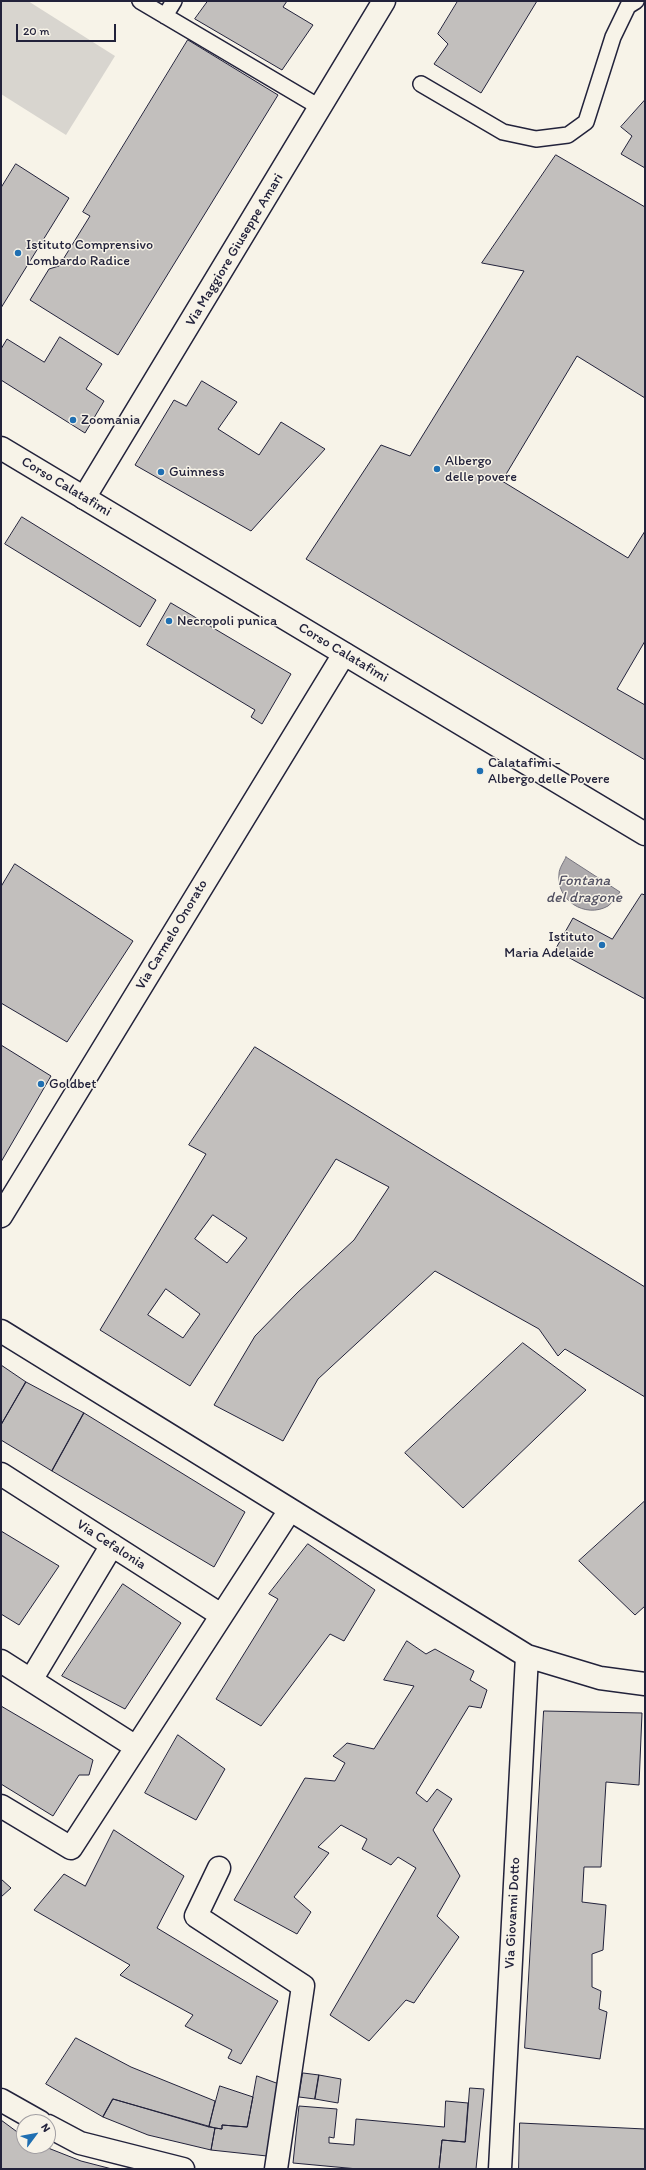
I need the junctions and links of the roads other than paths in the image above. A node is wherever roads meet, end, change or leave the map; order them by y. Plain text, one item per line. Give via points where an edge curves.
1 (140, 1) edge
2 (174, 1) edge
3 (384, 1) edge
4 (636, 1) edge
5 (165, 16) junction
6 (421, 84) dead end
7 (321, 108) junction
8 (1, 448) edge
9 (84, 498) junction
10 (344, 654) junction
11 (645, 834) edge
12 (1, 1216) edge
13 (1, 1331) edge
14 (1, 1474) edge
15 (290, 1510) junction
16 (112, 1545) junction
17 (222, 1616) junction
18 (527, 1656) junction
19 (1, 1661) edge
20 (31, 1680) junction
21 (645, 1684) edge
22 (136, 1747) junction
23 (1, 1806) edge
24 (219, 1868) dead end
25 (1, 2100) edge
26 (26, 2114) edge
27 (56, 2130) edge
28 (183, 2169) edge
29 (276, 2169) edge
30 (500, 2169) edge

1 - 5 lane
2 - 5 lane
3 - 7 street, Via Maggiore Giuseppe Amari
4 - 6 lane via 628,6 613,37 586,122 568,135 536,139 503,132
5 - 7 lane
7 - 9 street, Via Maggiore Giuseppe Amari
8 - 9 street, Corso Calatafimi
9 - 10 street, Corso Calatafimi
10 - 11 street, Corso Calatafimi
10 - 12 street, Via Carmelo Onorato
13 - 15 street
14 - 16 street, Via Cefalonia
15 - 17 street
15 - 18 street
16 - 17 street, Via Cefalonia
16 - 20 street
17 - 22 street
18 - 21 street via 600,1678
18 - 30 street, Via Giovanni Dotto
19 - 20 street
20 - 22 street
22 - 23 street via 71,1848
24 - 29 street via 196,1916 303,1986
25 - 26 street
27 - 28 street via 80,2143

